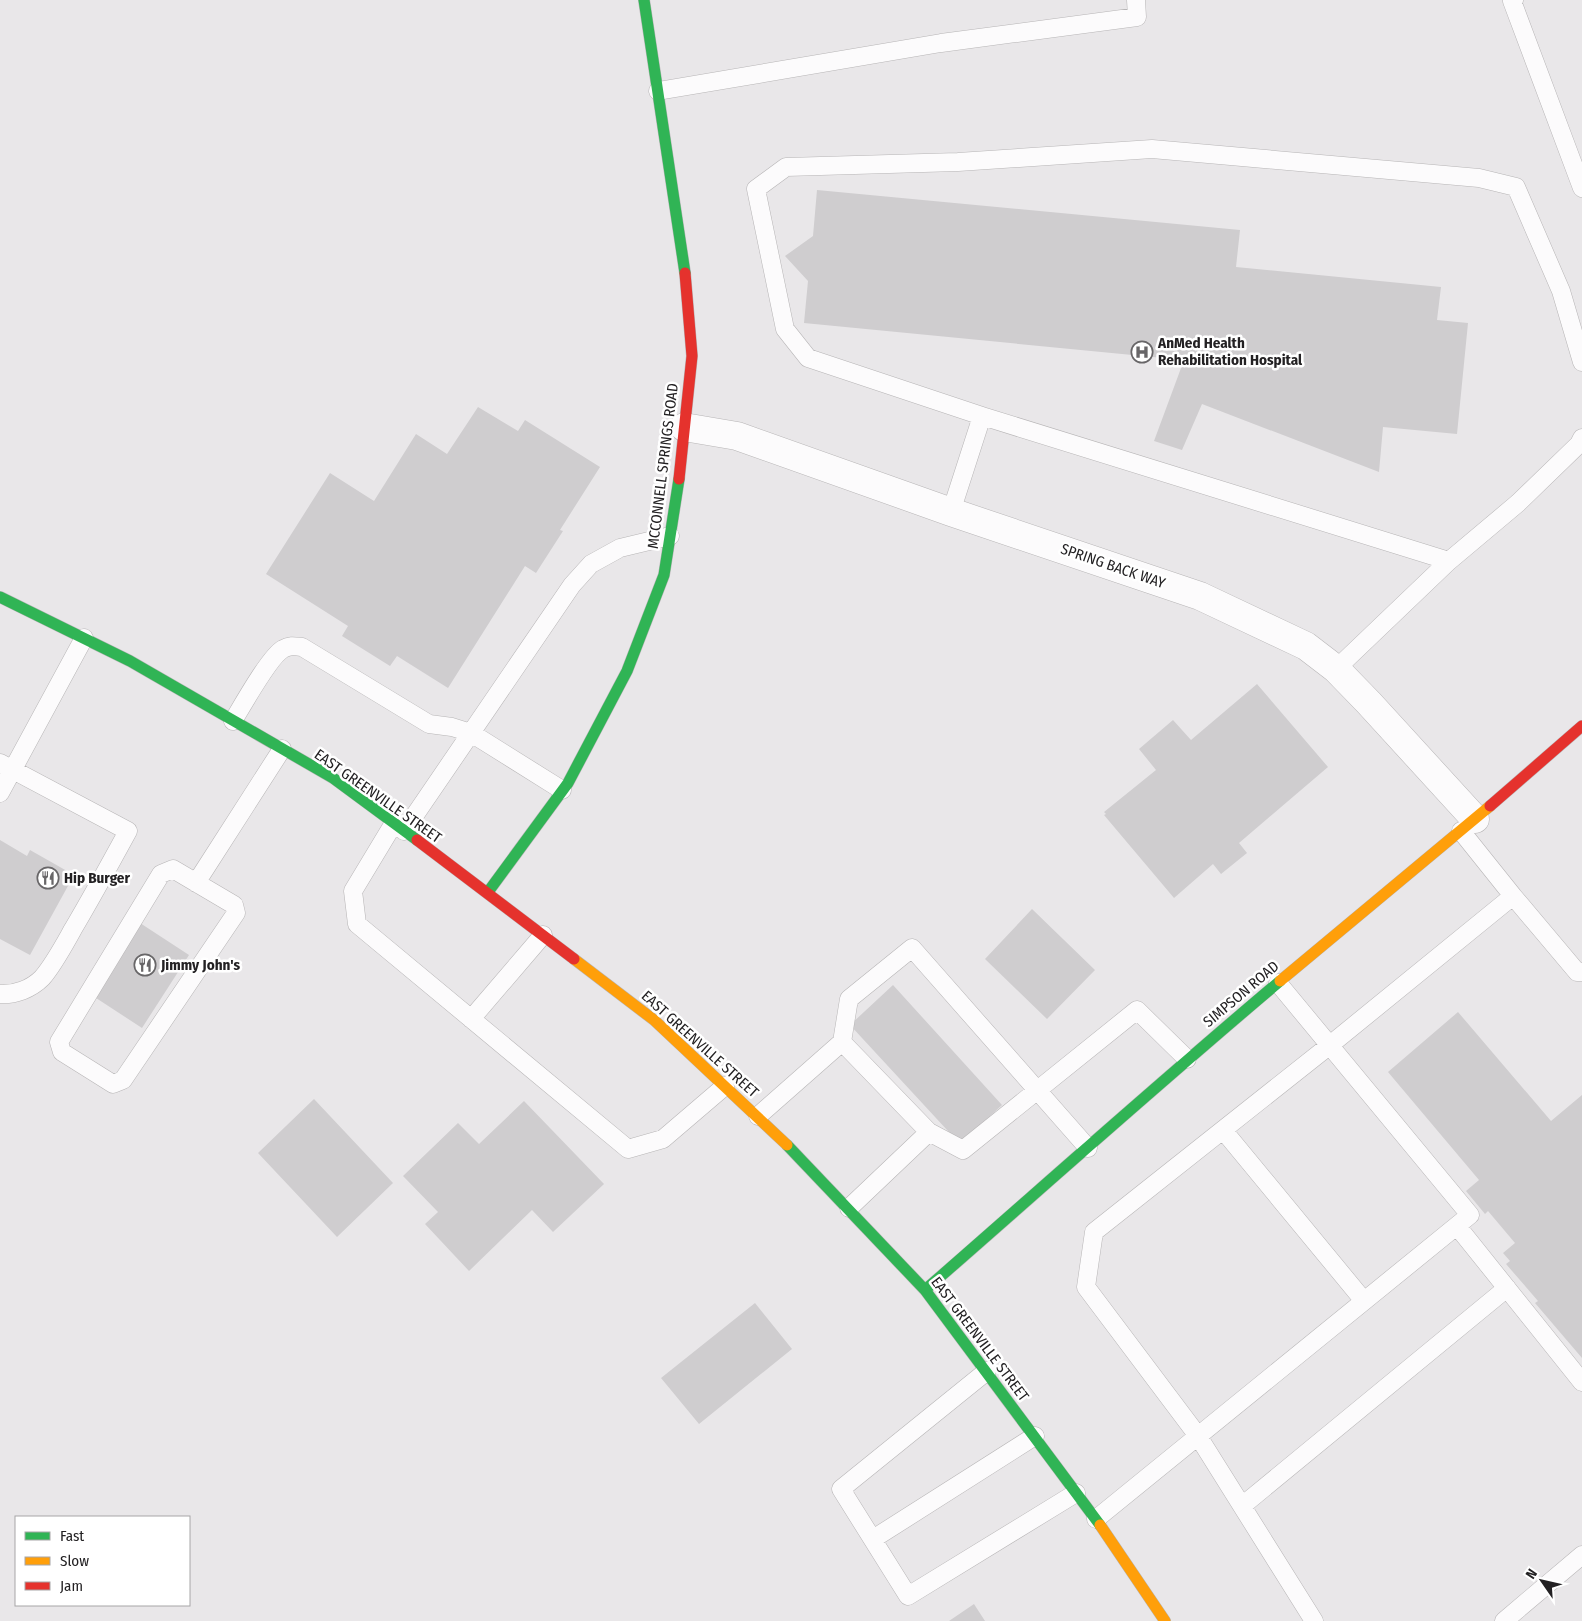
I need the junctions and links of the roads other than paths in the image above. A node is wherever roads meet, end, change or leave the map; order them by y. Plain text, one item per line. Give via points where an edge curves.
1 (644, 0) edge
2 (1136, 0) edge
3 (1514, 0) edge
4 (658, 91) junction
5 (1582, 188) edge
6 (1582, 362) edge
7 (982, 416) junction
8 (684, 427) junction
9 (1582, 438) edge
10 (951, 512) junction
11 (670, 536) junction
12 (1449, 561) junction
13 (0, 598) edge
14 (84, 638) junction
15 (1336, 669) junction
16 (233, 721) junction
17 (1582, 726) edge
18 (472, 733) junction
19 (282, 749) junction
20 (6, 767) edge
21 (562, 790) junction
22 (0, 793) edge
23 (1468, 825) junction
24 (399, 827) junction
25 (196, 882) junction
26 (488, 892) junction
27 (1513, 896) junction
28 (543, 935) junction
29 (1582, 972) edge
30 (1278, 983) junction
31 (0, 994) edge
32 (472, 1019) junction
33 (842, 1042) junction
34 (1330, 1046) junction
35 (1187, 1059) junction
36 (725, 1086) junction
37 (1037, 1091) junction
38 (758, 1116) junction
39 (1223, 1130) junction
40 (929, 1132) junction
41 (1088, 1148) junction
42 (849, 1208) junction
43 (1457, 1226) junction
44 (1507, 1288) junction
45 (925, 1290) junction
46 (1364, 1301) junction
47 (986, 1371) junction
48 (1582, 1382) edge
49 (1035, 1436) junction
50 (1198, 1436) junction
51 (1076, 1493) junction
52 (1242, 1506) junction
53 (1096, 1519) junction
54 (873, 1539) junction
55 (1582, 1555) edge
56 (1165, 1621) edge
57 (1314, 1621) edge
58 (1504, 1621) edge

1 - 4 street, MCCONNELL SPRINGS ROAD
2 - 4 lane via 1136,17 942,43
3 - 5 lane via 1512,2
4 - 8 street, MCCONNELL SPRINGS ROAD via 684,260 692,356
6 - 7 lane via 1561,291 1516,187 1479,178 1152,149 958,162 786,167 756,189 784,329 808,358
7 - 10 lane
7 - 12 lane
8 - 10 street, SPRING BACK WAY via 738,436
8 - 11 street, MCCONNELL SPRINGS ROAD
9 - 12 lane via 1580,444 1518,503
10 - 15 street, SPRING BACK WAY via 1200,596 1306,646
11 - 18 lane via 620,548 591,564 572,585
11 - 21 street, MCCONNELL SPRINGS ROAD via 664,576 627,671
12 - 15 lane
13 - 14 street, EAST GREENVILLE STREET
14 - 16 street, EAST GREENVILLE STREET
14 - 20 lane
15 - 23 street, SPRING BACK WAY via 1369,703
16 - 18 lane via 269,664 280,650 290,646 302,647 429,724
16 - 19 street, EAST GREENVILLE STREET
17 - 23 street, SIMPSON ROAD
18 - 21 lane
18 - 24 lane
19 - 24 street, EAST GREENVILLE STREET via 333,778
19 - 25 lane
20 - 22 lane
20 - 31 lane via 128,831 67,940 41,979 24,990
21 - 26 street, MCCONNELL SPRINGS ROAD
23 - 27 lane
23 - 30 street, SIMPSON ROAD
24 - 26 street, EAST GREENVILLE STREET
24 - 32 lane via 353,892 357,924
25 - 25 lane via 173,869 161,874 59,1042 62,1052 112,1084 124,1080 236,913 234,905
26 - 28 street, EAST GREENVILLE STREET
27 - 29 lane via 1577,972
27 - 34 lane
28 - 32 lane
28 - 36 street, EAST GREENVILLE STREET via 654,1020
30 - 34 lane
30 - 35 street, SIMPSON ROAD
32 - 36 lane via 628,1148 663,1139
33 - 37 lane via 849,999 912,948
33 - 38 lane
33 - 40 lane
34 - 39 lane
34 - 43 lane via 1470,1215
35 - 37 lane via 1137,1010
35 - 41 street, SIMPSON ROAD
36 - 38 street, EAST GREENVILLE STREET
37 - 40 lane via 964,1150
37 - 41 lane
38 - 42 street, EAST GREENVILLE STREET
39 - 46 lane
39 - 50 lane via 1094,1232 1086,1287
40 - 42 lane
41 - 45 street, SIMPSON ROAD
42 - 45 street, EAST GREENVILLE STREET
43 - 44 lane
43 - 46 lane
44 - 48 lane
44 - 52 lane
45 - 47 street, EAST GREENVILLE STREET
46 - 50 lane
47 - 49 street, EAST GREENVILLE STREET
47 - 54 lane via 841,1489
49 - 51 street, EAST GREENVILLE STREET
49 - 54 lane
50 - 52 lane
50 - 53 lane
51 - 53 street, EAST GREENVILLE STREET
51 - 54 lane via 908,1596
52 - 57 lane
53 - 56 street, EAST GREENVILLE STREET
55 - 58 lane

